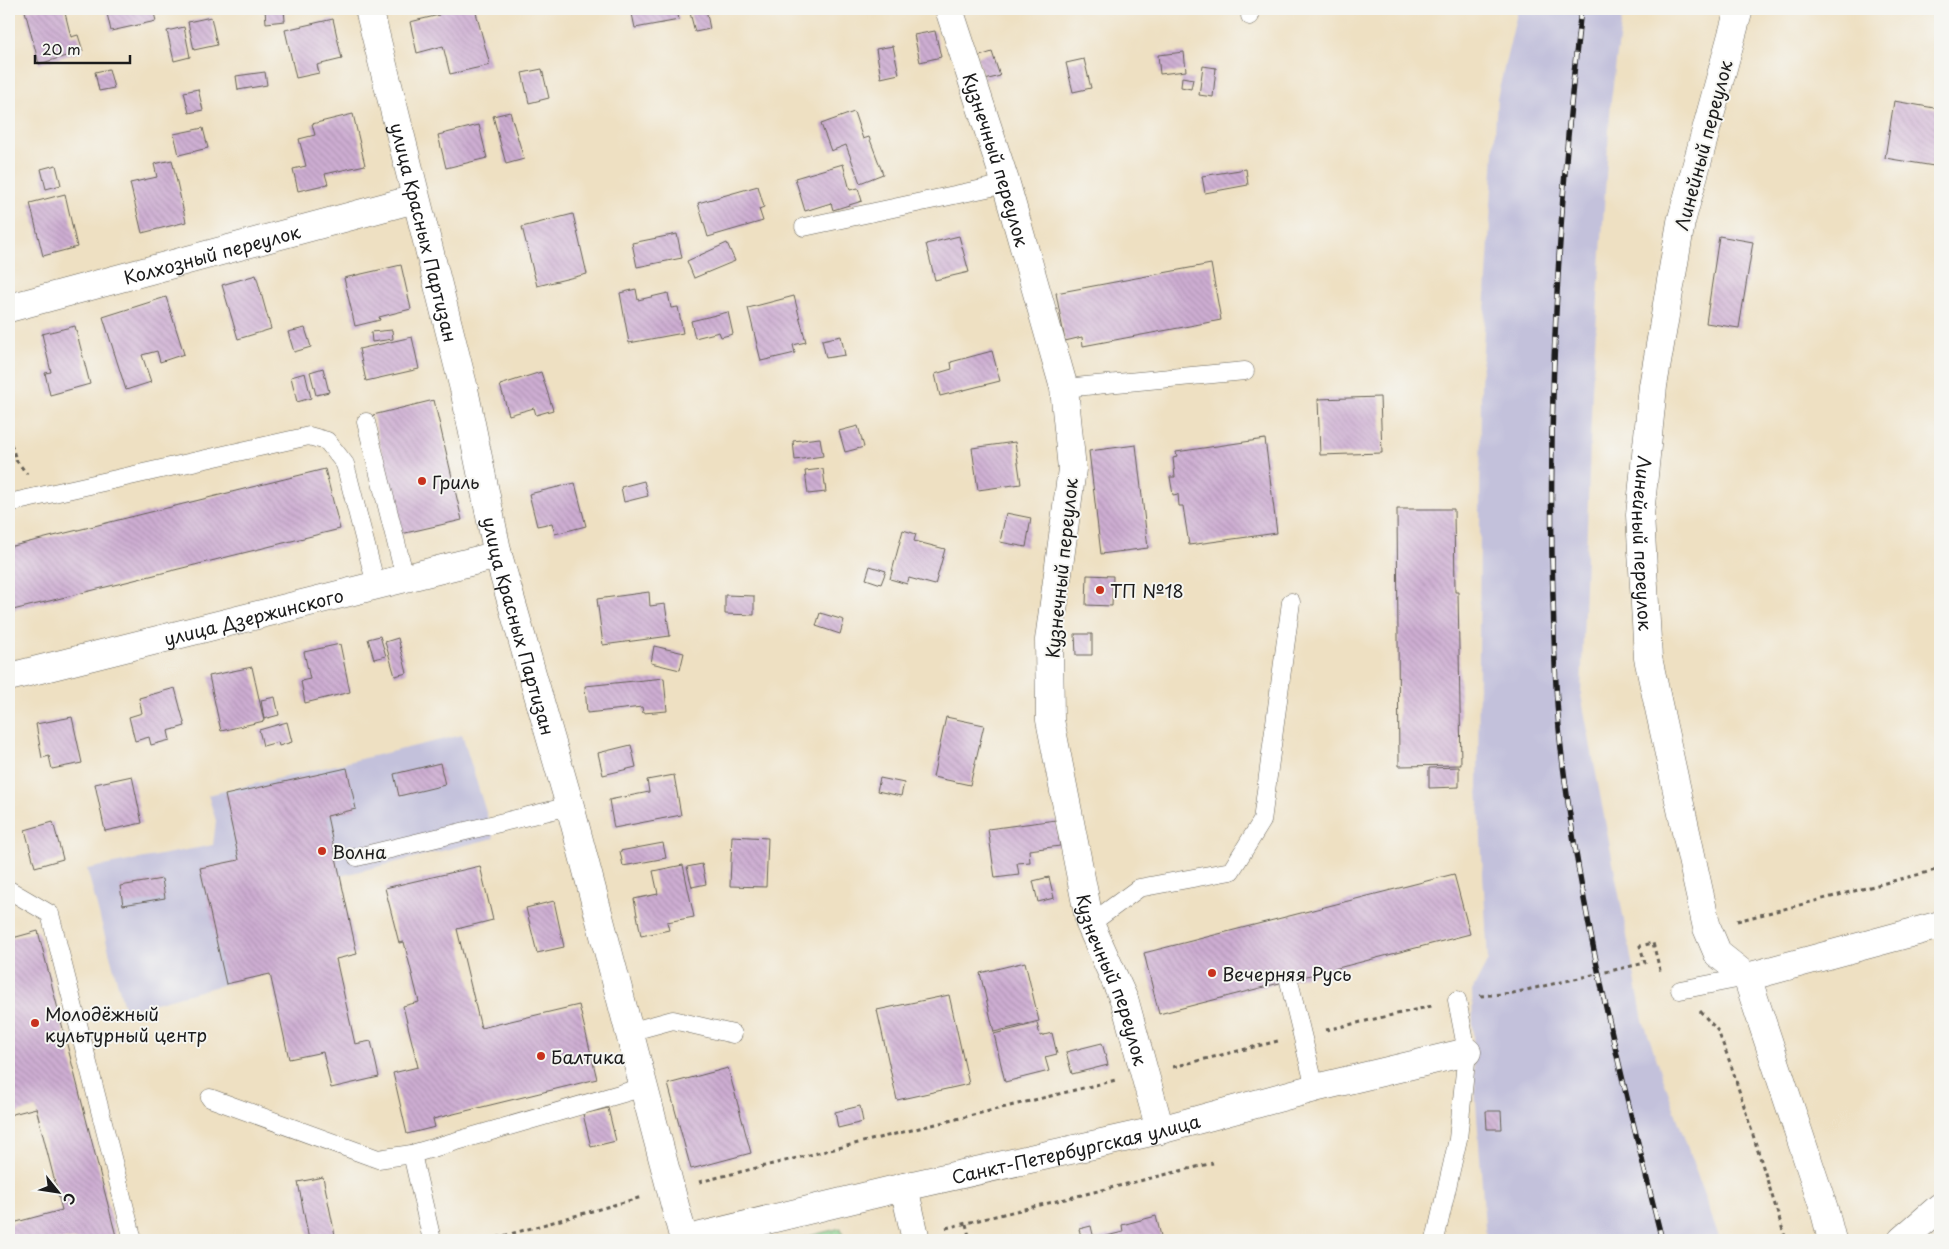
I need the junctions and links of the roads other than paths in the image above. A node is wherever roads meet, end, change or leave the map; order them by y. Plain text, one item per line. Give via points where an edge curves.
1 (949, 9) edge
2 (1739, 9) edge
3 (374, 10) edge
4 (1006, 184) junction
5 (415, 199) junction
6 (804, 227) dead end
7 (9, 308) edge
8 (1245, 372) dead end
9 (1064, 388) junction
10 (366, 422) dead end
11 (9, 503) edge
12 (498, 555) junction
13 (405, 578) junction
14 (376, 585) junction
15 (1291, 602) dead end
16 (9, 677) edge
17 (570, 806) junction
18 (357, 858) dead end
19 (9, 890) edge
20 (1090, 924) junction
21 (1940, 924) edge
22 (1747, 977) junction
23 (1289, 981) dead end
24 (1680, 990) road end
25 (1457, 1000) road end
26 (629, 1032) junction
27 (733, 1034) dead end
28 (1466, 1052) junction
29 (644, 1087) junction
30 (1315, 1088) junction
31 (210, 1098) dead end
32 (1160, 1130) junction
33 (412, 1154) junction
34 (904, 1187) junction
35 (1940, 1207) edge
36 (133, 1240) edge
37 (432, 1240) edge
38 (684, 1240) edge
39 (916, 1240) edge
40 (1434, 1240) edge
41 (1832, 1240) edge
42 (1902, 1240) edge

1 - 4 street, Кузнечный переулок
2 - 22 street, Линейный переулок via 1681,222 1653,386 1640,515 1648,658 1707,928 1718,954
3 - 5 street, улица Красных Партизан
4 - 6 lane
4 - 9 street, Кузнечный переулок
5 - 7 street, Колхозный переулок
5 - 12 street, улица Красных Партизан via 464,389
8 - 9 lane
9 - 20 street, Кузнечный переулок via 1072,469 1049,640 1050,720
10 - 13 lane
11 - 14 lane via 309,436 327,441 345,464
12 - 13 street, улица Дзержинского
12 - 17 street, улица Красных Партизан
13 - 14 street, улица Дзержинского
14 - 16 street, улица Дзержинского
15 - 20 lane via 1262,821 1242,855 1231,872 1139,888
17 - 18 lane
17 - 26 street, улица Красных Партизан
19 - 36 lane via 50,914
20 - 32 street, Кузнечный переулок via 1126,1002
21 - 22 street
22 - 24 lane
22 - 41 street
23 - 30 lane
25 - 28 lane
26 - 27 lane via 673,1020
26 - 29 street, улица Красных Партизан
28 - 30 street, Санкт-Петербургская улица
28 - 40 lane via 1458,1138
29 - 33 lane
29 - 38 street, улица Красных Партизан
30 - 32 street, Санкт-Петербургская улица
31 - 33 lane via 378,1159
32 - 34 street, Санкт-Петербургская улица
33 - 37 lane
34 - 38 street, Санкт-Петербургская улица
34 - 39 street
35 - 42 street

